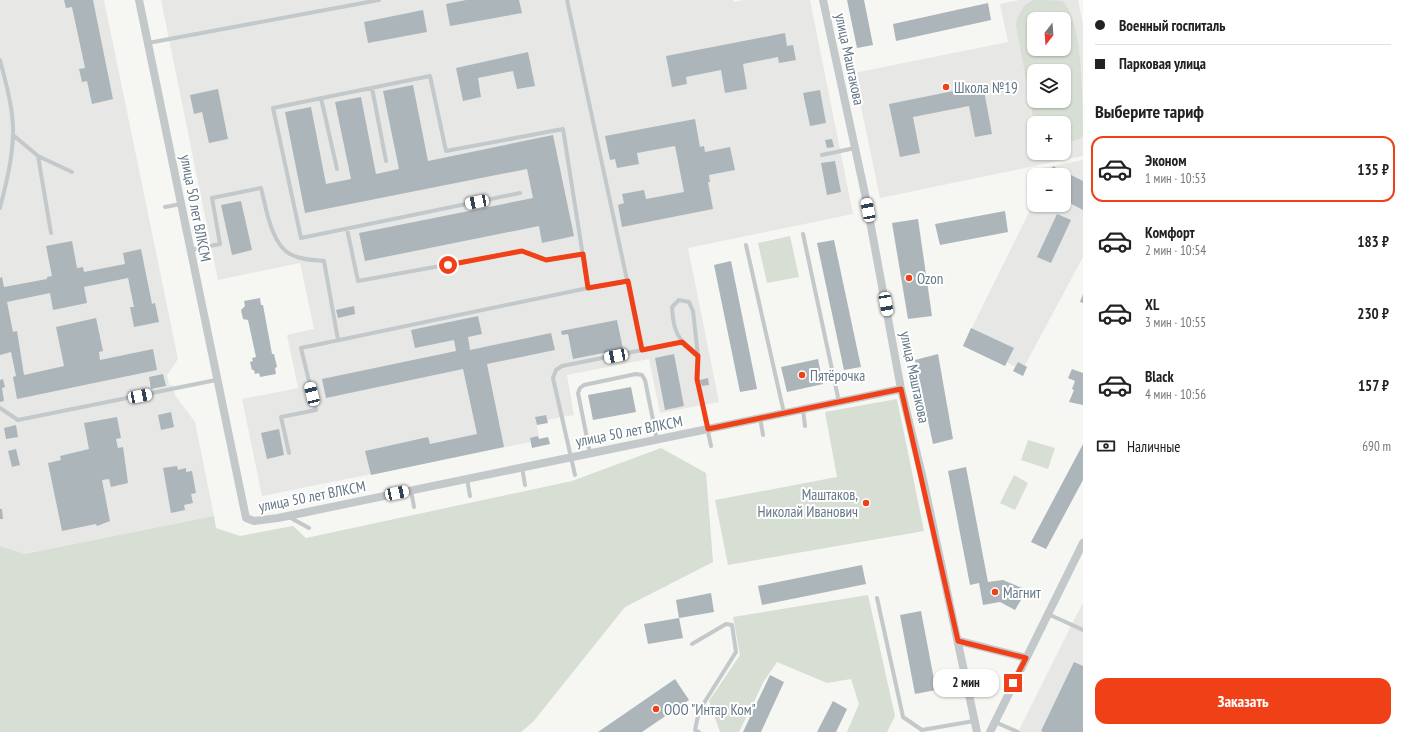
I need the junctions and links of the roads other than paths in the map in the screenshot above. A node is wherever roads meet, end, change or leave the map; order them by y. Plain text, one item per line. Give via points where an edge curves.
1 (139, 0) edge
2 (378, 0) edge
3 (567, 0) edge
4 (823, 0) edge
5 (148, 43) junction
6 (0, 60) edge
7 (372, 88) junction
8 (321, 98) junction
9 (13, 135) junction
10 (855, 148) junction
11 (822, 155) dead end
12 (38, 156) junction
13 (386, 161) dead end
14 (336, 169) dead end
15 (72, 172) dead end
16 (520, 193) dead end
17 (181, 204) junction
18 (165, 207) dead end
19 (0, 208) edge
20 (347, 228) junction
21 (51, 233) dead end
22 (803, 234) dead end
23 (746, 245) dead end
24 (190, 250) junction
25 (583, 254) junction
26 (628, 281) junction
27 (588, 288) junction
28 (338, 340) junction
29 (682, 342) junction
30 (642, 350) junction
31 (698, 356) junction
32 (216, 380) junction
33 (901, 389) junction
34 (838, 402) junction
35 (0, 408) edge
36 (802, 409) junction
37 (784, 413) junction
38 (760, 418) junction
39 (806, 426) dead end
40 (708, 429) junction
41 (763, 435) dead end
42 (657, 440) junction
43 (711, 446) dead end
44 (289, 453) dead end
45 (590, 453) junction
46 (571, 457) junction
47 (522, 468) junction
48 (575, 475) dead end
49 (467, 479) junction
50 (525, 485) dead end
51 (411, 490) junction
52 (470, 496) dead end
53 (414, 507) dead end
54 (286, 516) junction
55 (310, 528) dead end
56 (1083, 543) edge
57 (877, 598) dead end
58 (1048, 614) junction
59 (1083, 630) edge
60 (958, 641) junction
61 (692, 644) dead end
62 (1026, 658) junction
63 (974, 721) junction
64 (995, 722) junction
65 (699, 732) edge
66 (977, 732) edge
67 (990, 732) edge
68 (1018, 732) edge

1 - 5 street, улица 50 лет ВЛКСМ
2 - 5 lane
3 - 26 lane
4 - 10 street, улица Маштакова
5 - 17 street, улица 50 лет ВЛКСМ
6 - 9 lane via 10,99
7 - 8 lane
7 - 13 lane
7 - 25 lane via 430,76 446,151 563,129
8 - 14 lane
8 - 20 lane via 273,108 301,238
9 - 12 lane
9 - 19 lane via 10,169
10 - 11 lane
10 - 33 street, улица Маштакова
12 - 15 lane
12 - 21 lane
16 - 20 lane
17 - 18 lane
17 - 24 street, улица 50 лет ВЛКСМ
20 - 25 lane via 358,281 522,251 546,260
22 - 34 lane
23 - 37 lane
24 - 28 lane via 220,244 212,198 261,188 273,234 289,254 306,260 324,261
24 - 32 street, улица 50 лет ВЛКСМ
25 - 27 lane
26 - 27 lane
26 - 30 lane
27 - 28 lane
28 - 44 lane via 301,348 316,410 281,417
29 - 30 lane
29 - 31 lane
29 - 31 lane via 676,335 672,316 672,307 679,300 689,302 693,311
30 - 46 lane via 562,366 554,374 552,378
31 - 40 lane via 697,379
32 - 35 lane via 18,420
32 - 54 street, улица 50 лет ВЛКСМ via 246,518 254,521
33 - 34 street, улица 50 лет ВЛКСМ
33 - 60 street, улица Маштакова
34 - 36 street, улица 50 лет ВЛКСМ
36 - 37 street, улица 50 лет ВЛКСМ
36 - 39 lane
37 - 38 street, улица 50 лет ВЛКСМ
38 - 40 street, улица 50 лет ВЛКСМ
38 - 41 lane
40 - 42 street, улица 50 лет ВЛКСМ
40 - 43 lane
42 - 45 street, улица 50 лет ВЛКСМ
42 - 45 lane via 646,380 642,375 636,374 580,388 578,393
45 - 46 street, улица 50 лет ВЛКСМ
46 - 47 street, улица 50 лет ВЛКСМ
46 - 48 lane
47 - 49 street, улица 50 лет ВЛКСМ
47 - 50 lane
49 - 51 street, улица 50 лет ВЛКСМ
49 - 52 lane
51 - 53 lane
51 - 54 street, улица 50 лет ВЛКСМ
54 - 55 lane
56 - 58 street
57 - 63 lane via 903,718 922,730
58 - 59 lane
58 - 62 street
60 - 62 street
60 - 63 street, улица Маштакова
61 - 65 lane via 726,624 732,625 736,652 699,711 695,730
62 - 64 street
63 - 66 street, улица Маштакова
64 - 67 street
64 - 68 lane

